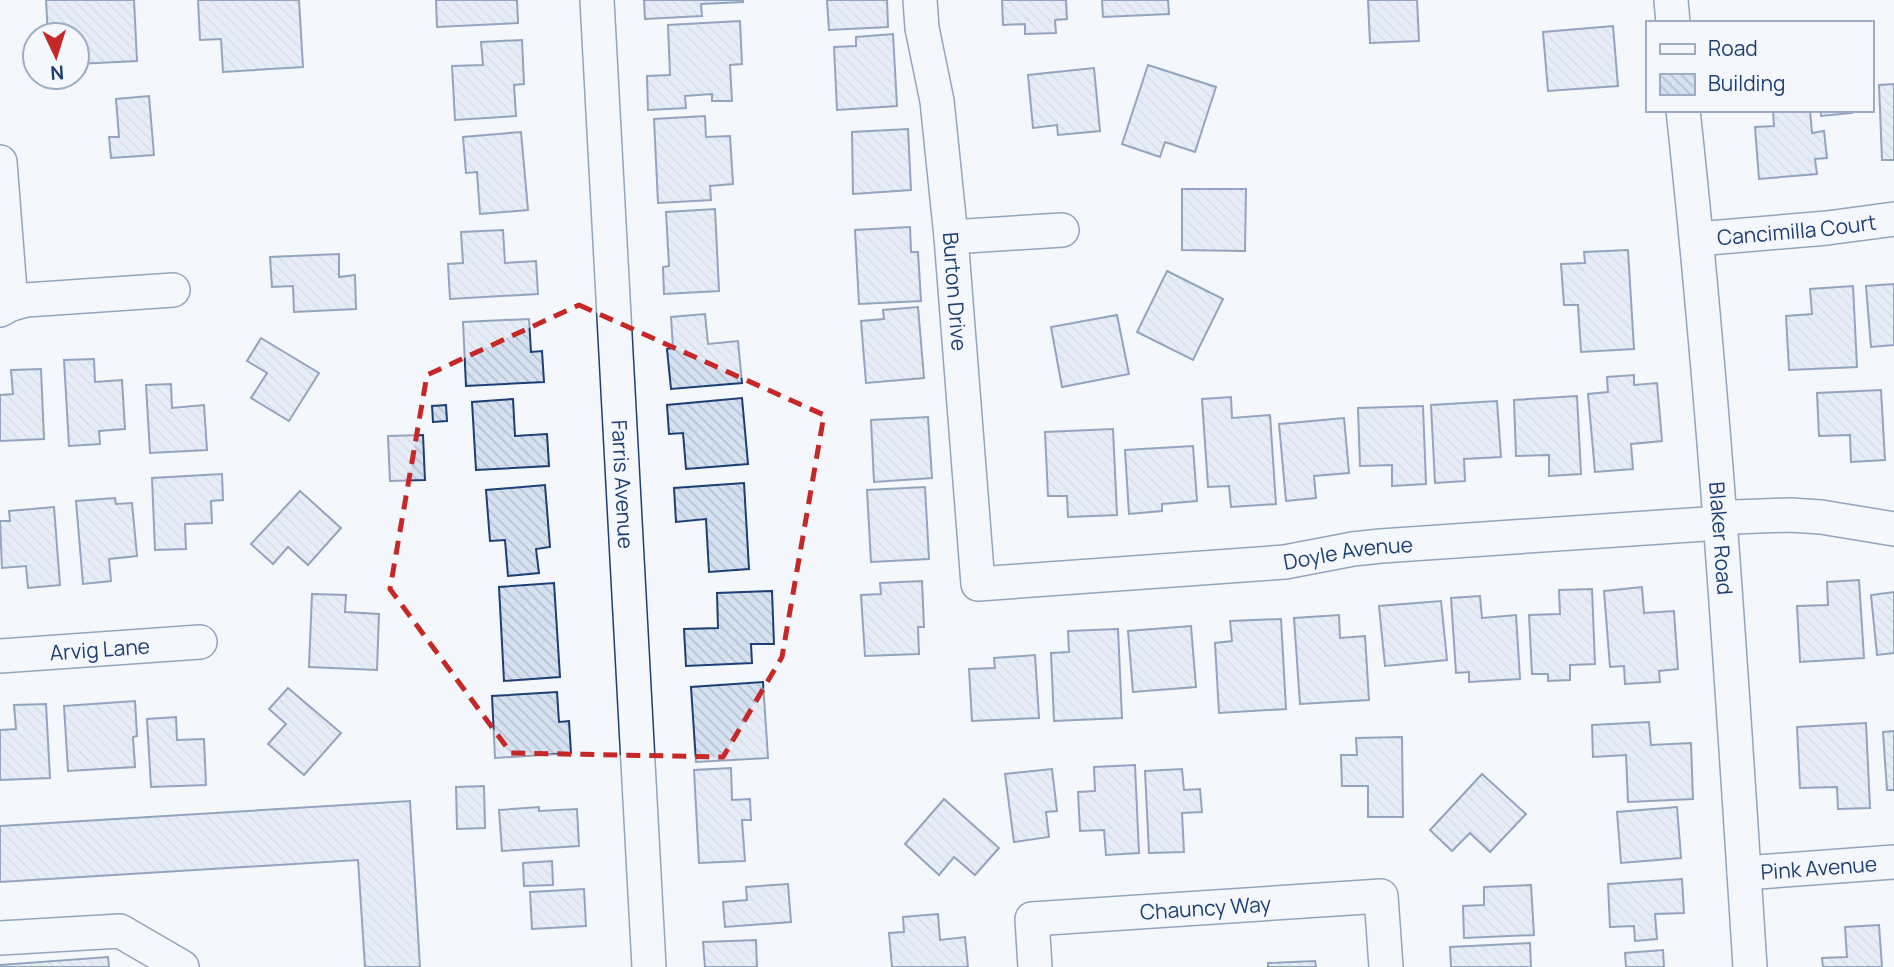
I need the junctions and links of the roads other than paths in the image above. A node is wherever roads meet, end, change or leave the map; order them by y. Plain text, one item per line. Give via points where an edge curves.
1 (597, 0) edge
2 (920, 0) edge
3 (1671, 0) edge
4 (1673, 21) edge
5 (1683, 112) edge
6 (0, 162) edge
7 (1894, 219) edge
8 (1062, 230) dead end
9 (951, 237) junction
10 (1697, 239) junction
11 (173, 290) dead end
12 (5, 307) edge
13 (1720, 523) junction
14 (1894, 530) edge
15 (978, 584) joint
16 (200, 642) dead end
17 (0, 656) edge
18 (1894, 862) edge
19 (1744, 873) junction
20 (0, 938) edge
21 (182, 967) edge
22 (649, 967) edge
23 (1035, 967) edge
24 (1386, 967) edge
25 (1750, 967) edge

1 - 22 street, Farris Avenue
2 - 9 street, Burton Drive via 937,101
3 - 4 street
5 - 10 street, Blaker Road
6 - 12 street
7 - 10 street, Cancimilla Court
8 - 9 street
9 - 15 street, Burton Drive
10 - 13 street, Blaker Road
11 - 12 street via 26,300
13 - 14 street, Doyle Avenue via 1734,517 1790,515
13 - 15 street, Doyle Avenue via 1381,545 1285,562
13 - 19 street, Blaker Road
16 - 17 street, Arvig Lane
18 - 19 street, Pink Avenue
19 - 25 street, Blaker Road
20 - 21 street via 120,931
23 - 24 street, Chauncy Way via 1032,919 1381,896

